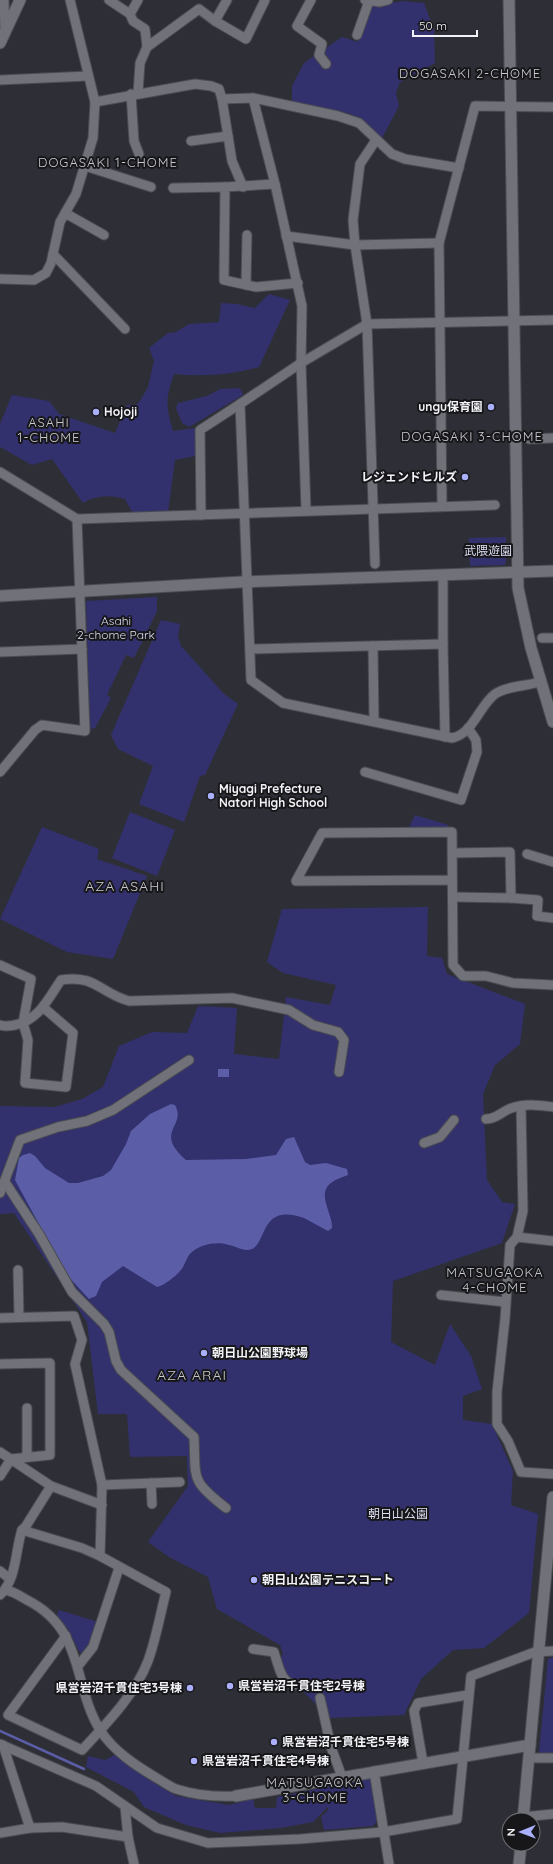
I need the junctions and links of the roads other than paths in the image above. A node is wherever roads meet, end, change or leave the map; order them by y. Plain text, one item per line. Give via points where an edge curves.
1 (4, 0) edge
2 (20, 0) edge
3 (70, 0) edge
4 (109, 0) edge
5 (138, 0) edge
6 (227, 0) edge
7 (265, 0) edge
8 (311, 0) edge
9 (388, 0) edge
10 (509, 0) edge
11 (367, 1) edge
12 (130, 14) junction
13 (216, 21) junction
14 (358, 35) dead end
15 (2, 38) edge
16 (147, 47) junction
17 (326, 64) dead end
18 (88, 76) junction
19 (0, 80) edge
20 (135, 94) junction
21 (253, 98) junction
22 (222, 99) junction
23 (95, 102) junction
24 (510, 107) junction
25 (553, 107) edge
26 (228, 136) junction
27 (376, 140) junction
28 (191, 141) dead end
29 (138, 154) dead end
30 (85, 166) junction
31 (459, 168) junction
32 (275, 184) junction
33 (151, 187) dead end
34 (225, 187) junction
35 (242, 187) junction
36 (173, 188) dead end
37 (65, 213) junction
38 (104, 235) dead end
39 (247, 235) dead end
40 (286, 236) junction
41 (439, 244) junction
42 (355, 245) junction
43 (53, 254) junction
44 (0, 279) edge
45 (298, 283) junction
46 (246, 285) junction
47 (553, 320) edge
48 (513, 321) junction
49 (440, 322) junction
50 (367, 324) junction
51 (125, 329) dead end
52 (301, 363) junction
53 (240, 404) junction
54 (553, 438) edge
55 (529, 439) dead end
56 (0, 472) edge
57 (495, 505) dead end
58 (442, 506) junction
59 (373, 508) junction
60 (306, 510) junction
61 (245, 513) junction
62 (201, 515) junction
63 (78, 519) junction
64 (375, 564) dead end
65 (553, 571) edge
66 (518, 572) junction
67 (443, 575) junction
68 (248, 582) junction
69 (81, 593) junction
70 (0, 596) edge
71 (542, 638) dead end
72 (553, 638) edge
73 (444, 644) junction
74 (373, 646) junction
75 (82, 649) junction
76 (250, 649) junction
77 (0, 652) edge
78 (540, 682) junction
79 (374, 721) junction
80 (553, 722) edge
81 (468, 728) junction
82 (445, 737) junction
83 (0, 772) edge
84 (365, 772) dead end
85 (453, 853) junction
86 (527, 854) dead end
87 (553, 862) edge
88 (452, 880) junction
89 (453, 897) junction
90 (511, 898) junction
91 (553, 918) edge
92 (0, 965) edge
93 (553, 985) edge
94 (44, 1008) junction
95 (23, 1023) junction
96 (0, 1025) edge
97 (189, 1060) dead end
98 (339, 1072) dead end
99 (521, 1106) junction
100 (553, 1107) edge
101 (486, 1119) dead end
102 (454, 1120) dead end
103 (424, 1143) dead end
104 (5, 1182) junction
105 (0, 1193) edge
106 (517, 1238) junction
107 (553, 1241) edge
108 (18, 1270) dead end
109 (441, 1295) dead end
110 (506, 1302) junction
111 (19, 1317) junction
112 (0, 1318) edge
113 (0, 1364) edge
114 (27, 1408) dead end
115 (0, 1452) edge
116 (27, 1456) junction
117 (11, 1459) junction
118 (553, 1474) edge
119 (0, 1476) edge
120 (180, 1482) dead end
121 (151, 1483) junction
122 (52, 1486) junction
123 (102, 1486) junction
124 (553, 1497) edge
125 (152, 1504) dead end
126 (102, 1505) junction
127 (226, 1508) dead end
128 (22, 1530) junction
129 (100, 1556) junction
130 (119, 1568) junction
131 (0, 1571) edge
132 (10, 1579) junction
133 (3, 1592) edge
134 (66, 1636) junction
135 (253, 1650) dead end
136 (538, 1651) junction
137 (553, 1651) edge
138 (78, 1666) junction
139 (318, 1687) dead end
140 (468, 1694) junction
141 (320, 1698) dead end
142 (101, 1730) junction
143 (1, 1744) edge
144 (530, 1745) junction
145 (464, 1756) junction
146 (529, 1758) junction
147 (553, 1758) edge
148 (422, 1763) junction
149 (374, 1771) junction
150 (342, 1777) junction
151 (236, 1796) joint
152 (125, 1807) junction
153 (524, 1812) edge
154 (553, 1814) edge
155 (541, 1816) edge
156 (30, 1828) junction
157 (383, 1832) junction
158 (0, 1833) edge
159 (128, 1837) junction
160 (520, 1852) edge
161 (134, 1864) edge
162 (389, 1864) edge
163 (519, 1864) edge

1 - 15 street
2 - 15 street
3 - 18 street
4 - 12 street
5 - 12 street
6 - 13 street
7 - 13 street via 246,39
8 - 17 street via 297,26 322,44 319,55
9 - 11 street
10 - 24 street
11 - 14 street
12 - 16 street via 133,21 145,29
13 - 16 street via 200,9
16 - 20 street via 140,63
18 - 19 street
18 - 23 street
20 - 22 street via 195,84 219,89
20 - 23 street
20 - 29 street via 134,141
21 - 22 street
21 - 27 street via 360,123
21 - 32 street
22 - 26 street
23 - 30 street via 93,138
24 - 25 street
24 - 31 street via 475,106
24 - 48 street
26 - 28 street
26 - 35 street via 232,161
27 - 31 street via 392,154 405,159
27 - 42 street via 360,164 353,220
30 - 33 street
30 - 37 street via 76,194
31 - 41 street
32 - 35 street
32 - 40 street
34 - 35 street
34 - 36 street
34 - 46 street via 224,280
37 - 38 street
37 - 43 street via 60,222
39 - 46 street
40 - 42 street
40 - 45 street
41 - 42 street
41 - 49 street
42 - 50 street
43 - 44 street via 46,273 34,280
43 - 51 street
45 - 46 street via 256,287
45 - 52 street via 302,306
47 - 48 street
48 - 49 street
48 - 66 street
49 - 50 street
49 - 58 street
50 - 52 street
50 - 59 street
52 - 53 street
52 - 60 street
53 - 61 street
53 - 62 street via 200,430
54 - 55 street
56 - 63 street
57 - 58 street
58 - 59 street
59 - 60 street
59 - 64 street
60 - 61 street
61 - 62 street
61 - 68 street
62 - 63 street
63 - 69 street
65 - 66 street
66 - 67 street
66 - 78 street via 521,606
67 - 68 street
67 - 73 street
68 - 69 street
68 - 76 street
69 - 70 street
69 - 75 street
71 - 72 street
73 - 74 street
73 - 82 street
74 - 76 street
74 - 79 street
75 - 77 street
75 - 83 street via 85,731 42,725
76 - 79 street via 251,680 283,703
78 - 80 street
78 - 81 street via 495,694
79 - 82 street
81 - 82 street via 458,737
81 - 84 street via 476,740 477,752 461,800
85 - 88 street
85 - 88 street via 452,832 322,833 296,881
85 - 90 street via 510,852
86 - 87 street
88 - 89 street
89 - 90 street
89 - 93 street via 453,965 462,976 486,976 513,983
90 - 91 street via 538,900 536,916
92 - 95 street via 31,979
94 - 95 street
94 - 95 street via 73,1034 66,1086 25,1083 28,1040
94 - 98 street via 61,980 73,978 92,981 117,997 129,1000 216,997 270,1005 289,1010 313,1025 338,1032 344,1040
95 - 96 street
97 - 104 street via 114,1110 87,1122 58,1127 20,1140
99 - 100 street
99 - 101 street via 509,1109 493,1119
99 - 106 street via 524,1211
102 - 103 street via 440,1137
104 - 105 street
104 - 127 street via 72,1292 109,1332 116,1361 121,1370 194,1437 194,1469 198,1484
106 - 107 street
106 - 110 street via 510,1245
108 - 111 street
109 - 110 street
110 - 118 street via 497,1392 497,1424 508,1441 521,1472
111 - 112 street
111 - 123 street via 74,1316 82,1340 75,1364
113 - 116 street via 50,1363 50,1455
114 - 116 street
115 - 117 street
116 - 117 street
117 - 119 street
117 - 122 street
120 - 121 street
121 - 123 street
121 - 125 street
122 - 126 street
122 - 128 street
123 - 126 street
124 - 136 street
126 - 129 street
128 - 129 street
128 - 132 street
129 - 130 street
130 - 138 street via 93,1647
130 - 142 street via 166,1592 148,1661 136,1686
131 - 132 street
132 - 133 street
133 - 134 street via 10,1590 36,1604
134 - 138 street
134 - 142 street via 8,1715 82,1750
135 - 139 street via 274,1652 282,1679 292,1686
136 - 137 street
136 - 140 street via 471,1676
136 - 144 street
138 - 142 street via 84,1694
140 - 145 street
140 - 148 street via 418,1703 414,1711
141 - 150 street via 331,1747
142 - 151 street via 132,1763 175,1789 220,1797
143 - 152 street via 96,1786
143 - 156 street
144 - 145 street
144 - 146 street
145 - 148 street
145 - 157 street via 457,1819
146 - 147 street
146 - 153 street
148 - 149 street
149 - 150 street
149 - 157 street
150 - 151 street
152 - 157 street via 157,1828 208,1843 300,1840
152 - 159 street
154 - 155 street
156 - 158 street
156 - 159 street via 62,1827
157 - 162 street
159 - 161 street
160 - 163 street

